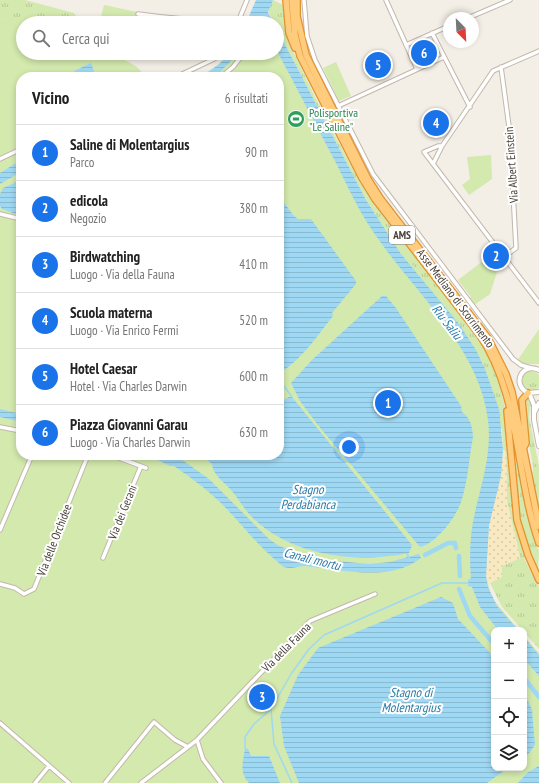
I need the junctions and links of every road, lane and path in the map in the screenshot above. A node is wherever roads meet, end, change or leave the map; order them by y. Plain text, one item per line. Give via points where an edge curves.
1 (247, 0) edge
2 (286, 0) edge
3 (292, 0) edge
4 (297, 0) edge
5 (304, 0) edge
6 (386, 0) edge
7 (510, 0) edge
8 (479, 13) edge
9 (138, 14) dead end
10 (152, 16) edge
11 (240, 16) edge
12 (443, 28) edge
13 (432, 33) junction
14 (406, 45) junction
15 (539, 50) edge
16 (300, 56) junction
17 (444, 57) junction
18 (212, 60) edge
19 (238, 60) edge
20 (501, 67) junction
21 (417, 69) junction
22 (187, 72) edge
23 (227, 72) edge
24 (338, 106) junction
25 (470, 108) junction
26 (442, 146) junction
27 (16, 151) edge
28 (0, 159) edge
29 (433, 164) junction
30 (0, 214) edge
31 (16, 218) edge
32 (504, 257) junction
33 (539, 303) edge
34 (536, 368) edge
35 (539, 392) edge
36 (528, 393) junction
37 (539, 403) edge
38 (509, 408) junction
39 (534, 412) junction
40 (0, 427) edge
41 (16, 430) edge
42 (539, 446) edge
43 (523, 449) junction
44 (30, 460) edge
45 (86, 460) edge
46 (125, 460) edge
47 (141, 466) junction
48 (146, 468) dead end
49 (539, 526) edge
50 (0, 530) edge
51 (539, 543) edge
52 (103, 558) dead end
53 (539, 577) edge
54 (0, 584) edge
55 (376, 594) dead end
56 (0, 723) edge
57 (197, 740) junction
58 (188, 746) junction
59 (49, 766) junction
60 (35, 783) edge
61 (69, 783) edge
62 (105, 783) edge
63 (141, 783) edge
64 (221, 783) edge

1 - 11 street
2 - 16 highway via 289,33
3 - 16 highway, Asse Mediano di Scorrimento
4 - 43 highway, Asse Mediano di Scorrimento / AMS via 297,16 306,55 373,188 495,349 512,392
5 - 24 street via 304,21 310,48
6 - 14 street
7 - 8 street
9 - 10 street
12 - 13 street
13 - 14 street
13 - 17 street
14 - 21 street
15 - 20 street
16 - 38 highway, Asse Mediano di Scorrimento / AMS via 375,199 486,344 503,380
17 - 21 street
17 - 25 street
18 - 22 street
19 - 23 street
20 - 25 street via 493,72
20 - 32 street, Via Albert Einstein via 510,134 516,248
21 - 24 street
24 - 34 street via 377,181 514,359 521,365
25 - 26 street
26 - 29 street
26 - 29 street via 424,152
27 - 28 street
29 - 32 street
30 - 31 street
32 - 33 street
34 - 36 street via 524,370 519,378 520,386
35 - 36 street
36 - 39 street via 533,399
36 - 43 highway via 522,400 526,443
37 - 39 street
38 - 51 highway, Asse Mediano di Scorrimento / AMS via 530,516
38 - 53 highway via 507,411 517,520 528,555
39 - 42 street
40 - 41 street
43 - 49 highway, Asse Mediano di Scorrimento / AMS
44 - 50 street
45 - 54 street, Via delle Orchidee via 34,589 24,594 15,588
46 - 47 street
47 - 48 street
47 - 52 street, Via dei Gerani
55 - 57 street, Via della Fauna via 310,621
56 - 59 street
57 - 58 street, Via della Fauna
57 - 64 street via 203,759
58 - 62 street via 175,740 154,722
58 - 63 street, Via della Fauna
59 - 60 street
59 - 61 street

